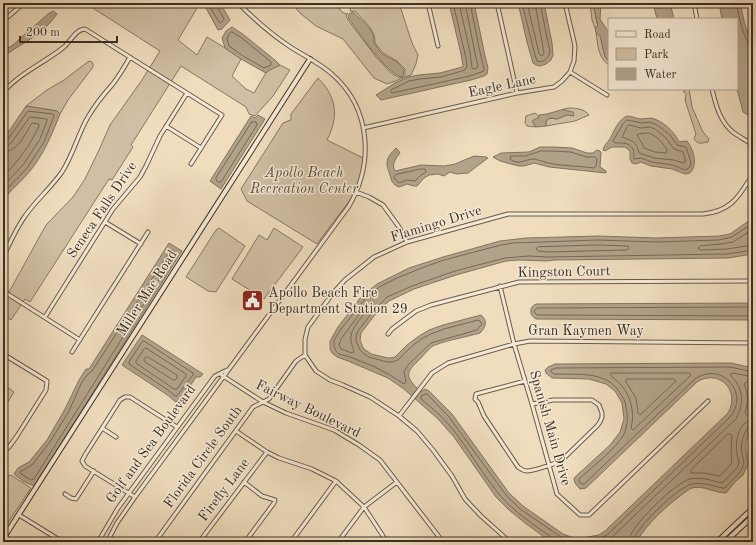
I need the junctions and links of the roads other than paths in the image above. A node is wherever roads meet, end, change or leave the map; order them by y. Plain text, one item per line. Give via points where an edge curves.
1 (24, 3) edge
2 (238, 3) edge
3 (428, 3) edge
4 (498, 3) edge
5 (565, 3) edge
6 (694, 3) edge
7 (697, 18) edge
8 (3, 22) edge
9 (438, 46) dead end
10 (130, 57) junction
11 (310, 59) junction
12 (570, 72) junction
13 (712, 90) edge
14 (3, 92) edge
15 (187, 93) junction
16 (517, 93) junction
17 (606, 95) dead end
18 (166, 126) junction
19 (363, 128) junction
20 (753, 145) edge
21 (201, 148) junction
22 (191, 164) dead end
23 (753, 174) edge
24 (356, 192) junction
25 (106, 222) junction
26 (148, 232) dead end
27 (407, 242) junction
28 (141, 244) junction
29 (3, 257) edge
30 (753, 281) edge
31 (500, 286) junction
32 (3, 291) edge
33 (45, 317) junction
34 (388, 334) dead end
35 (80, 340) junction
36 (753, 343) edge
37 (514, 344) junction
38 (72, 352) dead end
39 (3, 354) edge
40 (305, 355) junction
41 (230, 367) junction
42 (220, 374) junction
43 (223, 377) junction
44 (525, 381) junction
45 (708, 401) dead end
46 (263, 402) junction
47 (532, 404) junction
48 (399, 416) junction
49 (177, 427) junction
50 (102, 428) junction
51 (236, 431) junction
52 (116, 437) dead end
53 (3, 452) edge
54 (267, 452) junction
55 (549, 465) junction
56 (94, 471) junction
57 (336, 481) junction
58 (244, 482) junction
59 (397, 482) junction
60 (128, 493) junction
61 (65, 494) dead end
62 (135, 497) junction
63 (364, 507) junction
64 (753, 508) edge
65 (18, 515) junction
66 (753, 516) edge
67 (724, 535) junction
68 (3, 540) edge
69 (58, 541) edge
70 (386, 541) edge
71 (728, 541) edge
72 (64, 542) edge
73 (98, 542) edge
74 (107, 542) edge
75 (155, 542) edge
76 (199, 542) edge
77 (245, 542) edge
78 (291, 542) edge
79 (338, 542) edge
80 (443, 542) edge
81 (510, 542) edge
82 (717, 542) edge

1 - 8 street
2 - 11 street, Golf and Sea Boulevard via 269,32
3 - 9 street
4 - 16 street
5 - 12 street via 575,46
6 - 7 street
10 - 14 street via 82,29 64,46
10 - 15 street
10 - 29 street via 90,113 62,171 23,219
11 - 19 street, Golf and Sea Boulevard via 327,70 344,87 358,110
11 - 65 street, Miller Mac Road
12 - 16 street, Eagle Lane via 554,87
12 - 17 street
13 - 20 street via 716,109 725,124
15 - 18 street, Seneca Falls Drive
15 - 21 street via 222,116
16 - 19 street, Eagle Lane
18 - 21 street
18 - 25 street, Seneca Falls Drive via 140,177 113,209
19 - 24 street, Golf and Sea Boulevard via 366,153
21 - 22 street
23 - 27 street, Flamingo Drive via 731,205 713,213 508,214
24 - 27 street via 383,205
24 - 41 street, Golf and Sea Boulevard via 349,206
25 - 28 street
25 - 33 street, Seneca Falls Drive
26 - 28 street
27 - 40 street, Flamingo Drive via 374,257 333,293 308,327
28 - 35 street
30 - 31 street, Kingston Court via 520,282
31 - 34 street, Kingston Court via 416,311
31 - 37 street, Spanish Main Drive
32 - 33 street
33 - 35 street
35 - 38 street
36 - 37 street, Gran Kaymen Way via 530,341
37 - 44 street, Spanish Main Drive
37 - 48 street, Gran Kaymen Way via 448,363 432,373
39 - 53 street via 46,381 46,390 17,436
40 - 46 street, Florida Circle South via 296,361 269,399
40 - 48 street via 316,371 330,380 370,397
41 - 42 street, Golf and Sea Boulevard
41 - 43 street, Golf and Sea Boulevard
42 - 43 street, Fairway Boulevard
42 - 49 street, Golf and Sea Boulevard via 215,376
43 - 46 street, Fairway Boulevard
43 - 62 street, Golf and Sea Boulevard
44 - 47 street, Spanish Main Drive
44 - 55 street via 476,394 475,399 522,470
45 - 55 street, Spanish Main Drive via 589,515 580,515 557,494
46 - 51 street, Florida Circle South via 253,407
46 - 59 street, Fairway Boulevard via 334,430 380,460
47 - 55 street, Spanish Main Drive
47 - 55 street via 553,400 592,400 601,409 602,418 597,426 561,461
48 - 81 street via 417,431 433,450 465,498
49 - 50 street via 130,397 125,397 120,400
49 - 60 street, Golf and Sea Boulevard
50 - 52 street
50 - 56 street via 82,461
51 - 54 street
51 - 75 street, Florida Circle South
54 - 57 street
54 - 58 street, Firefly Lane
56 - 60 street
56 - 61 street via 76,499
57 - 63 street
57 - 78 street
58 - 76 street, Firefly Lane
58 - 77 street via 262,496 275,500
59 - 63 street
59 - 80 street, Fairway Boulevard
60 - 62 street
60 - 73 street, Golf and Sea Boulevard
62 - 74 street, Golf and Sea Boulevard
63 - 70 street
63 - 79 street
64 - 67 street
65 - 68 street, Miller Mac Road
65 - 69 street
66 - 71 street
67 - 71 street
67 - 82 street
69 - 72 street

